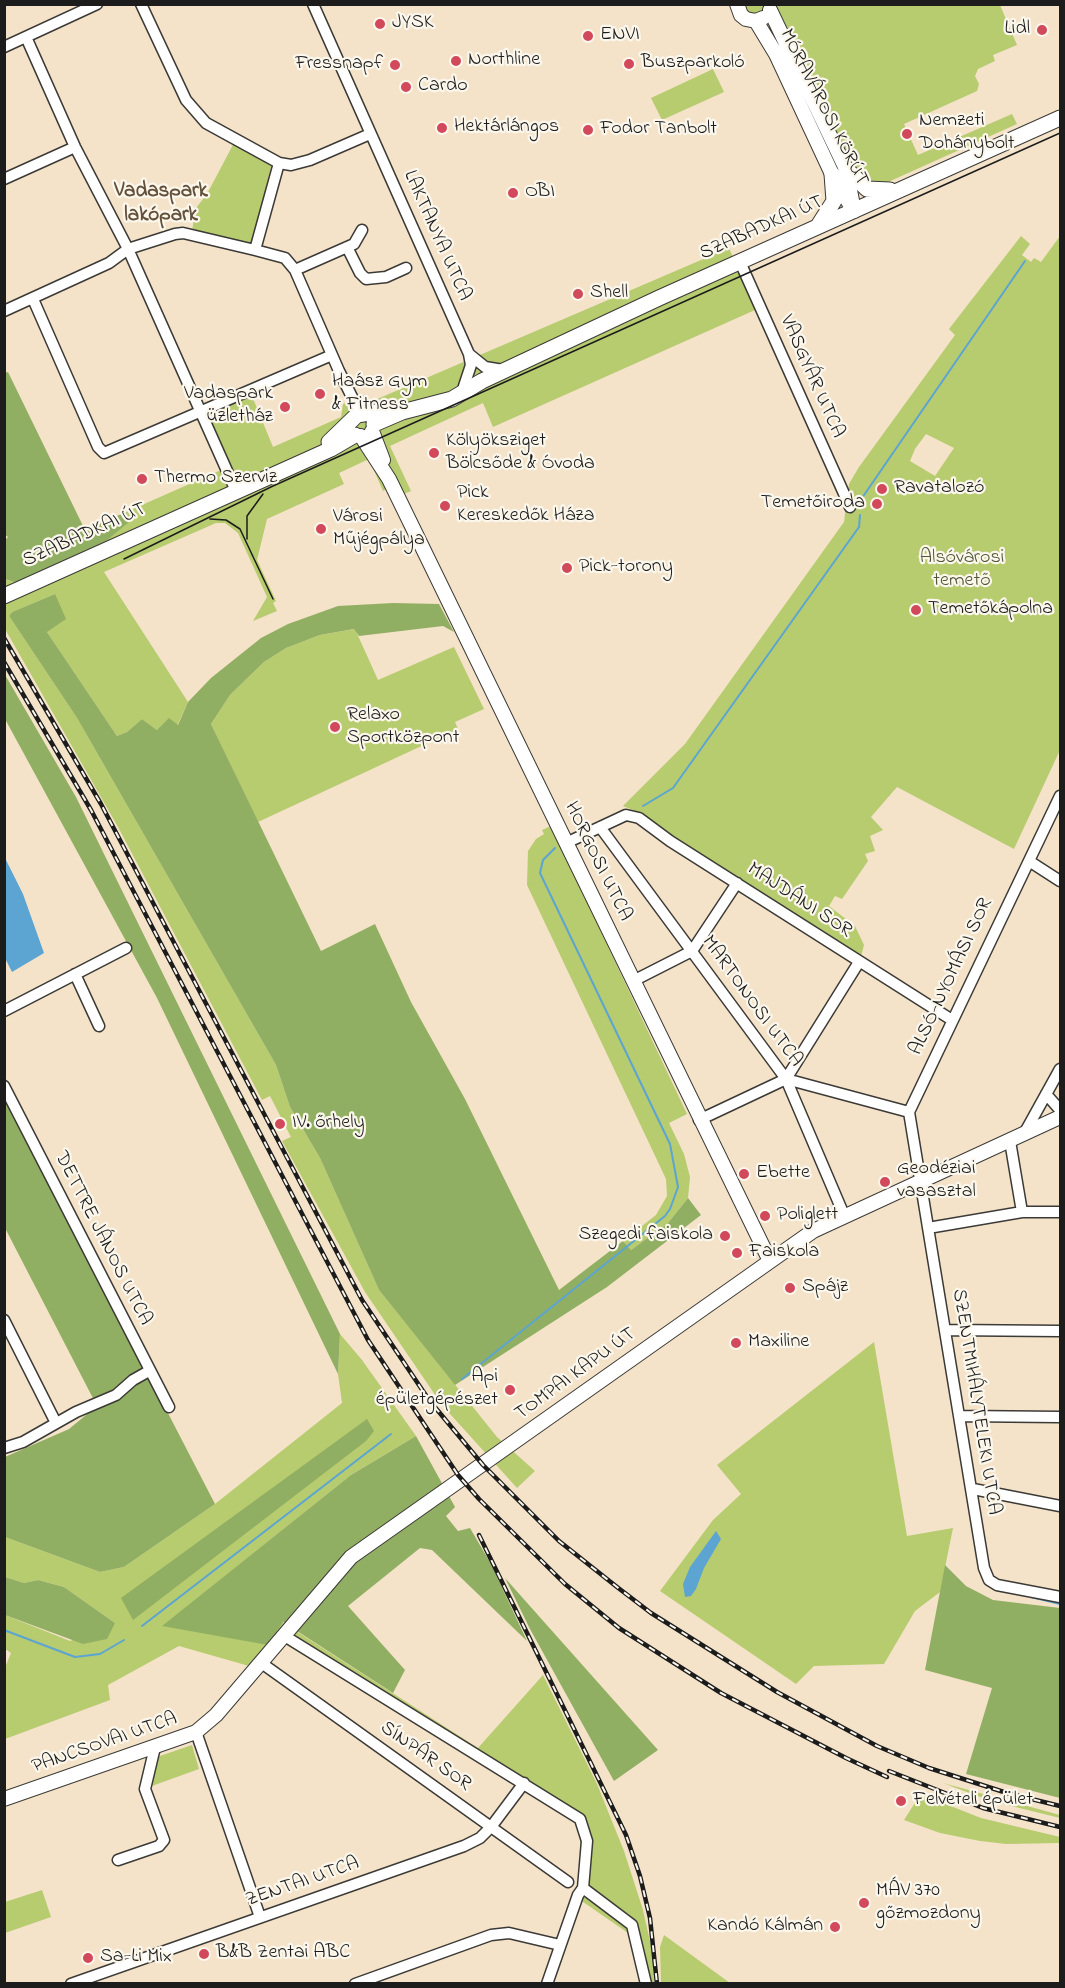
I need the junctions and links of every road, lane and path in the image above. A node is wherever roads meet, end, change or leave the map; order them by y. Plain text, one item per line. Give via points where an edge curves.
1 (97, 4) edge
2 (141, 4) edge
3 (313, 4) edge
4 (737, 4) edge
5 (770, 7) edge
6 (756, 21) junction
7 (26, 37) junction
8 (4, 47) edge
9 (1060, 118) edge
10 (370, 134) junction
11 (75, 147) junction
12 (279, 163) junction
13 (839, 172) junction
14 (4, 179) edge
15 (905, 188) junction
16 (854, 211) junction
17 (816, 228) junction
18 (362, 230) dead end
19 (347, 247) junction
20 (128, 249) junction
21 (255, 250) junction
22 (740, 262) junction
23 (406, 268) dead end
24 (295, 270) junction
25 (33, 299) junction
26 (4, 310) edge
27 (469, 354) junction
28 (332, 355) junction
29 (506, 370) junction
30 (482, 381) junction
31 (464, 386) junction
32 (202, 412) junction
33 (362, 425) junction
34 (236, 492) junction
35 (850, 507) dead end
36 (4, 596) edge
37 (1060, 796) edge
38 (600, 827) junction
39 (566, 843) junction
40 (1029, 861) junction
41 (1060, 881) edge
42 (737, 883) junction
43 (126, 948) dead end
44 (692, 951) junction
45 (859, 962) junction
46 (75, 974) junction
47 (633, 981) junction
48 (4, 1011) edge
49 (952, 1020) junction
50 (99, 1026) dead end
51 (1060, 1069) edge
52 (786, 1079) junction
53 (4, 1086) edge
54 (1046, 1094) junction
55 (1060, 1110) edge
56 (909, 1112) junction
57 (1060, 1117) edge
58 (699, 1120) junction
59 (1024, 1134) junction
60 (1010, 1141) junction
61 (918, 1182) junction
62 (1022, 1212) junction
63 (1060, 1212) edge
64 (844, 1215) junction
65 (928, 1228) junction
66 (770, 1261) junction
67 (4, 1320) edge
68 (946, 1330) junction
69 (1060, 1331) edge
70 (149, 1371) junction
71 (169, 1407) dead end
72 (960, 1416) junction
73 (1060, 1417) edge
74 (56, 1423) junction
75 (4, 1448) edge
76 (973, 1489) junction
77 (1060, 1506) edge
78 (1060, 1597) edge
79 (283, 1635) junction
80 (260, 1662) junction
81 (196, 1732) junction
82 (155, 1747) junction
83 (524, 1783) junction
84 (4, 1799) edge
85 (491, 1827) junction
86 (118, 1860) dead end
87 (568, 1882) dead end
88 (583, 1888) junction
89 (260, 1917) junction
90 (560, 1945) junction
91 (71, 1983) edge
92 (355, 1983) edge
93 (547, 1983) edge
94 (646, 1983) edge

1 - 7 street
2 - 12 street via 186,100 199,117
3 - 10 street, LAKTANYA UTCA
4 - 6 street, MÓRAVÁROSI KÖRÚT via 741,15
5 - 6 street via 767,16
5 - 13 street, MÓRAVÁROSI KÖRÚT
6 - 13 street, MÓRAVÁROSI KÖRÚT
7 - 8 street
7 - 11 street
9 - 15 main road, SZABADKAI ÚT
10 - 12 street via 310,160 291,165
10 - 27 street, LAKTANYA UTCA
11 - 14 street
11 - 20 street
12 - 21 street
13 - 15 main road via 870,190
13 - 16 street, MÓRAVÁROSI KÖRÚT
13 - 17 main road via 834,201
15 - 16 main road, SZABADKAI ÚT
16 - 17 main road, SZABADKAI ÚT
17 - 22 main road, SZABADKAI ÚT
18 - 19 street via 354,244
19 - 23 street via 366,279 386,277
19 - 24 street
20 - 21 street via 183,233
20 - 25 street via 109,263
20 - 32 street
21 - 24 street via 285,258
22 - 29 main road, SZABADKAI ÚT
22 - 35 street, VASGYÁR UTCA
24 - 28 street
25 - 26 street
25 - 32 street via 104,453
27 - 29 street via 485,367
27 - 31 street via 470,371
28 - 32 street
28 - 33 street
29 - 30 main road, SZABADKAI ÚT
30 - 31 main road, SZABADKAI ÚT
30 - 33 main road, SZABADKAI ÚT via 452,399
31 - 33 main road, SZABADKAI ÚT
32 - 34 street
33 - 34 main road, SZABADKAI ÚT via 314,455
33 - 39 street, HORGOSI UTCA
34 - 36 main road, SZABADKAI ÚT
37 - 40 street, ALSÓ-NYOMÁSI SOR
38 - 39 street
38 - 42 street, MAJDÁNI SOR via 626,815 639,818
38 - 44 street, MARTONOSI UTCA
39 - 47 street, HORGOSI UTCA
40 - 41 street
40 - 49 street, ALSÓ-NYOMÁSI SOR
42 - 44 street
42 - 45 street, MAJDÁNI SOR
43 - 46 street
44 - 47 street
44 - 52 street, MARTONOSI UTCA
45 - 49 street, MAJDÁNI SOR
45 - 52 street
46 - 48 street
46 - 50 street
47 - 58 street, HORGOSI UTCA
49 - 56 street, ALSÓ-NYOMÁSI SOR
51 - 54 street
52 - 56 street
52 - 58 street
52 - 64 street, MARTONOSI UTCA
53 - 70 street, DETTRE JÁNOS UTCA
54 - 55 street
54 - 59 street
56 - 61 street
57 - 59 street, TOMPAI KAPU ÚT
58 - 66 street, HORGOSI UTCA
59 - 60 street, TOMPAI KAPU ÚT
60 - 61 street, TOMPAI KAPU ÚT
60 - 62 street
61 - 64 street, TOMPAI KAPU ÚT
61 - 65 street, SZENTMIHÁLYTELEKI UTCA
62 - 63 street
62 - 65 street
64 - 66 street, TOMPAI KAPU ÚT
65 - 68 street, SZENTMIHÁLYTELEKI UTCA
66 - 79 street, TOMPAI KAPU ÚT via 351,1557
67 - 74 street
68 - 69 street
68 - 72 street, SZENTMIHÁLYTELEKI UTCA
70 - 71 street, DETTRE JÁNOS UTCA
70 - 74 street via 116,1395
72 - 73 street
72 - 76 street, SZENTMIHÁLYTELEKI UTCA
74 - 75 street
76 - 77 street
76 - 78 street, SZENTMIHÁLYTELEKI UTCA via 989,1580 1034,1594
79 - 80 street, PANCSOVAI UTCA
79 - 83 street
80 - 81 street, PANCSOVAI UTCA via 216,1715
80 - 85 street, SÍNPÁR SOR
81 - 82 street, PANCSOVAI UTCA
81 - 89 street
82 - 84 street, PANCSOVAI UTCA
82 - 86 street via 145,1789 164,1840 159,1846
83 - 85 street, ZENTAI UTCA
83 - 88 street via 572,1812 584,1826 587,1841
85 - 87 street, SÍNPÁR SOR
85 - 89 street, ZENTAI UTCA via 480,1838 464,1845
88 - 90 street
88 - 94 street via 632,1925
89 - 91 street, ZENTAI UTCA
90 - 92 street via 509,1933 491,1935
90 - 93 street

